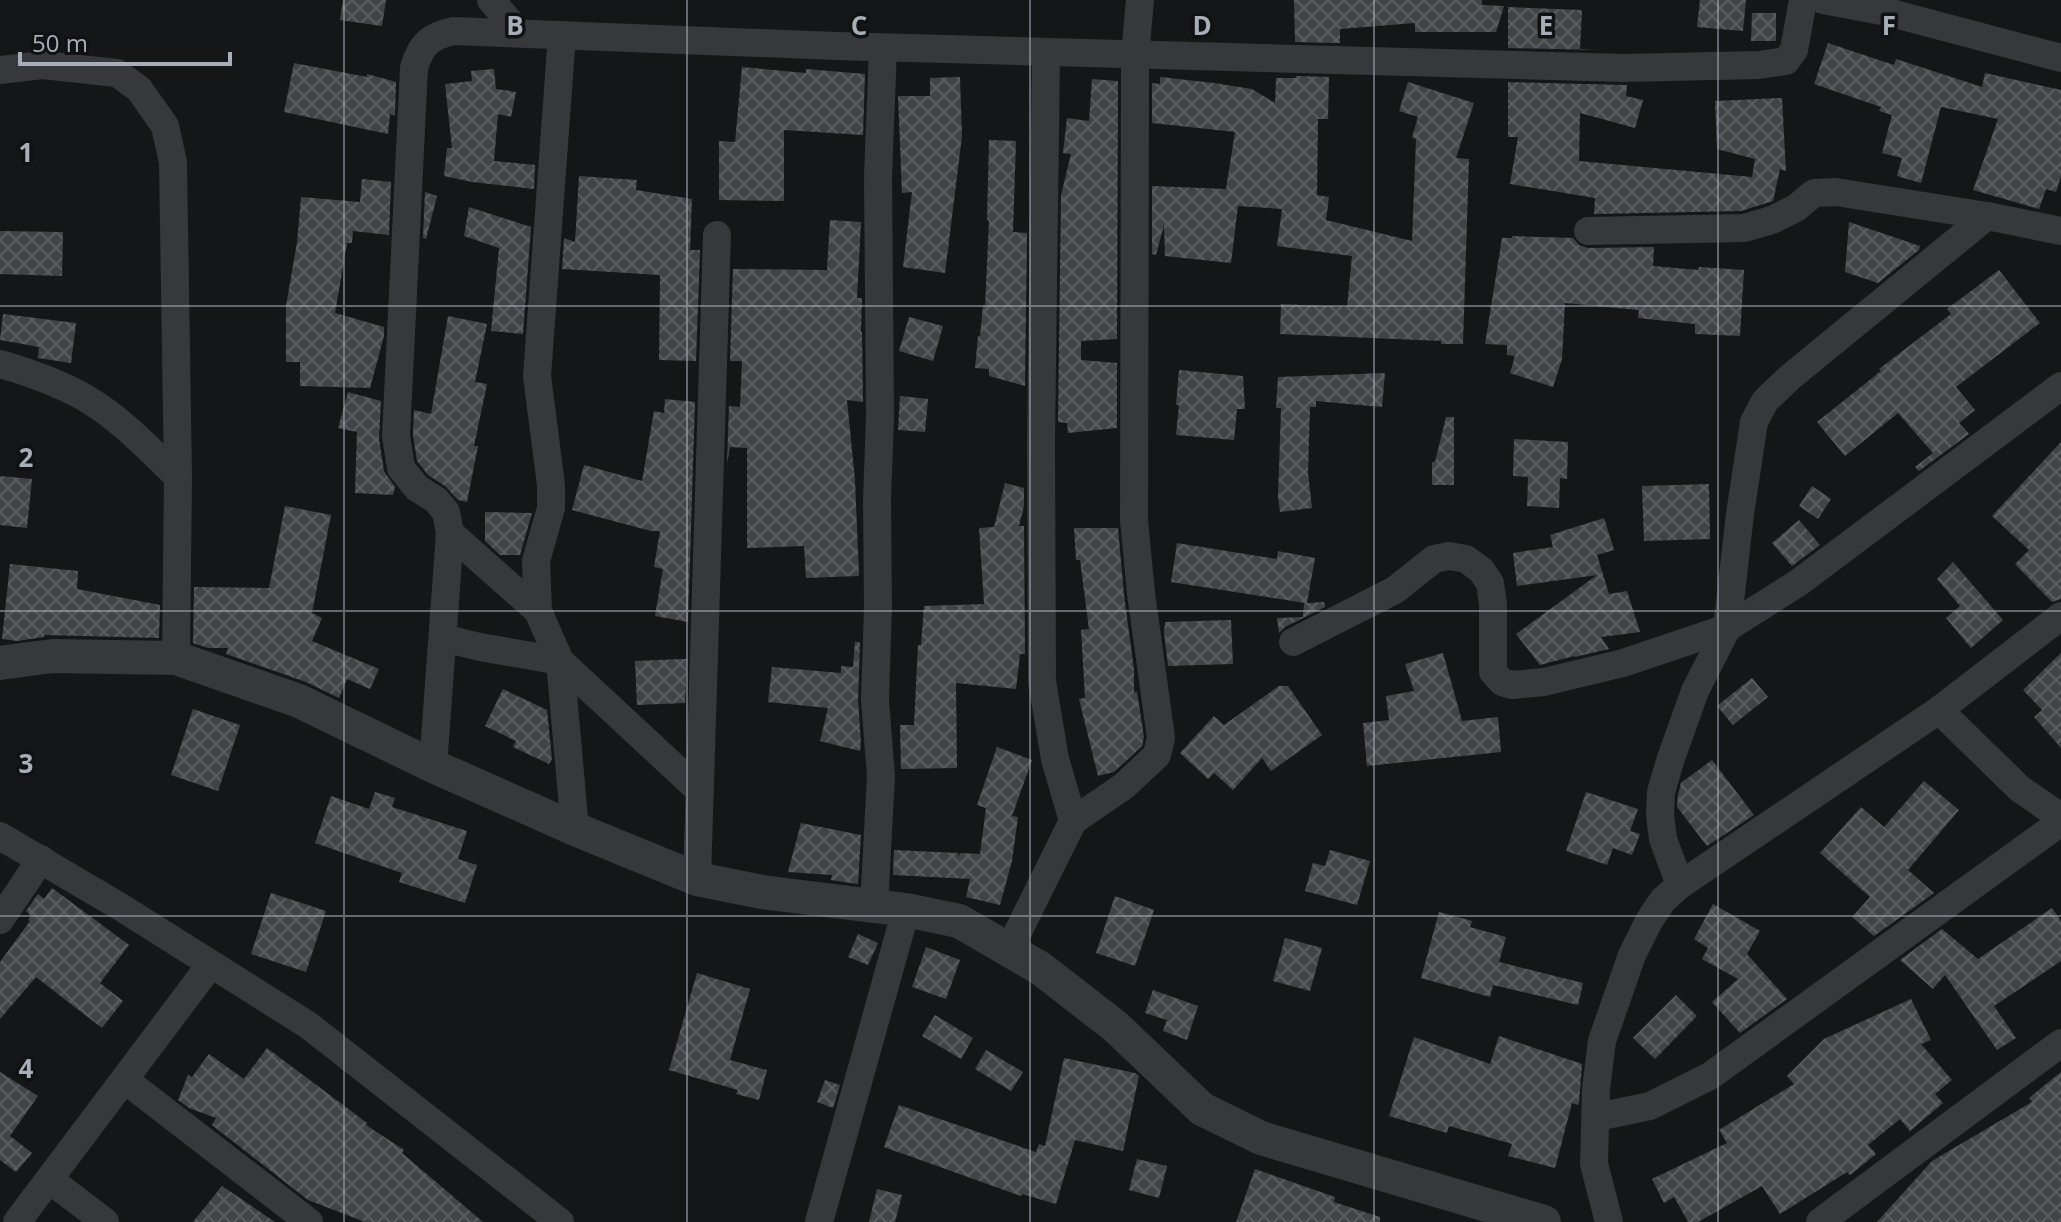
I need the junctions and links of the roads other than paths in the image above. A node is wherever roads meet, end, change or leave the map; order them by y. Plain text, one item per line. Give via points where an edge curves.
1 (491, 0) edge
2 (1140, 0) edge
3 (1803, 0) edge
4 (1823, 0) edge
5 (519, 33) junction
6 (562, 35) junction
7 (883, 48) junction
8 (1046, 53) junction
9 (1135, 56) junction
10 (2061, 58) edge
11 (0, 70) edge
12 (1987, 216) junction
13 (1588, 231) dead end
14 (2061, 231) edge
15 (717, 235) dead end
16 (0, 364) edge
17 (2061, 386) edge
18 (178, 477) junction
19 (450, 533) junction
20 (538, 611) junction
21 (2061, 616) edge
22 (1727, 628) junction
23 (443, 638) junction
24 (1293, 642) dead end
25 (176, 658) junction
26 (560, 661) junction
27 (0, 663) edge
28 (1939, 710) junction
29 (433, 766) junction
30 (700, 791) junction
31 (2061, 820) edge
32 (1073, 821) junction
33 (575, 829) junction
34 (0, 836) edge
35 (41, 859) junction
36 (697, 879) junction
37 (1680, 885) junction
38 (890, 908) junction
39 (0, 920) edge
40 (1009, 950) junction
41 (211, 964) junction
42 (2061, 1043) edge
43 (125, 1080) junction
44 (1597, 1117) junction
45 (50, 1180) junction
46 (552, 1219) edge
47 (17, 1222) edge
48 (105, 1222) edge
49 (309, 1222) edge
50 (819, 1222) edge
51 (1544, 1222) edge
52 (1609, 1222) edge
53 (1820, 1222) edge

1 - 5 street
2 - 9 street
3 - 9 street via 1793,54 1786,61 1759,65 1623,68
4 - 10 street
5 - 6 street
5 - 19 street via 437,35 419,50 414,68 396,436 401,468 446,512
6 - 7 street
6 - 20 street via 537,376 551,485 551,508 536,561
7 - 8 street
7 - 38 street via 875,700
8 - 9 street
8 - 32 street via 1042,681 1055,759
9 - 32 street via 1134,520 1161,738 1157,755
11 - 18 street via 42,65 117,73 139,89 165,126 173,162
12 - 13 street via 1836,192 1814,193 1772,220 1744,228
12 - 14 street
12 - 22 street via 1765,401 1754,422
15 - 30 street
16 - 18 street via 43,377 89,400
17 - 22 street via 1798,583
18 - 25 street
19 - 20 street
19 - 23 street
20 - 26 street
21 - 28 street
22 - 24 street via 1623,663 1512,685 1493,672 1490,583 1466,559 1449,556 1434,559 1395,590
22 - 37 street via 1695,691 1661,792 1663,839
23 - 26 street
23 - 29 street
25 - 27 street via 53,656
25 - 29 street via 299,701
26 - 30 street
26 - 33 street
28 - 31 street via 2020,789
28 - 37 street
29 - 33 street
30 - 36 street
31 - 44 street via 1710,1076 1650,1106
32 - 40 street
33 - 36 street
34 - 35 street
35 - 39 street
35 - 41 street
36 - 38 street
37 - 44 street via 1663,900 1632,955 1602,1041
38 - 40 street via 959,921
38 - 50 street
40 - 51 street via 1116,1027 1202,1109 1261,1138
41 - 43 street
41 - 46 street via 308,1025
42 - 53 street
43 - 45 street
43 - 49 street
44 - 52 street via 1594,1164
45 - 47 street
45 - 48 street

